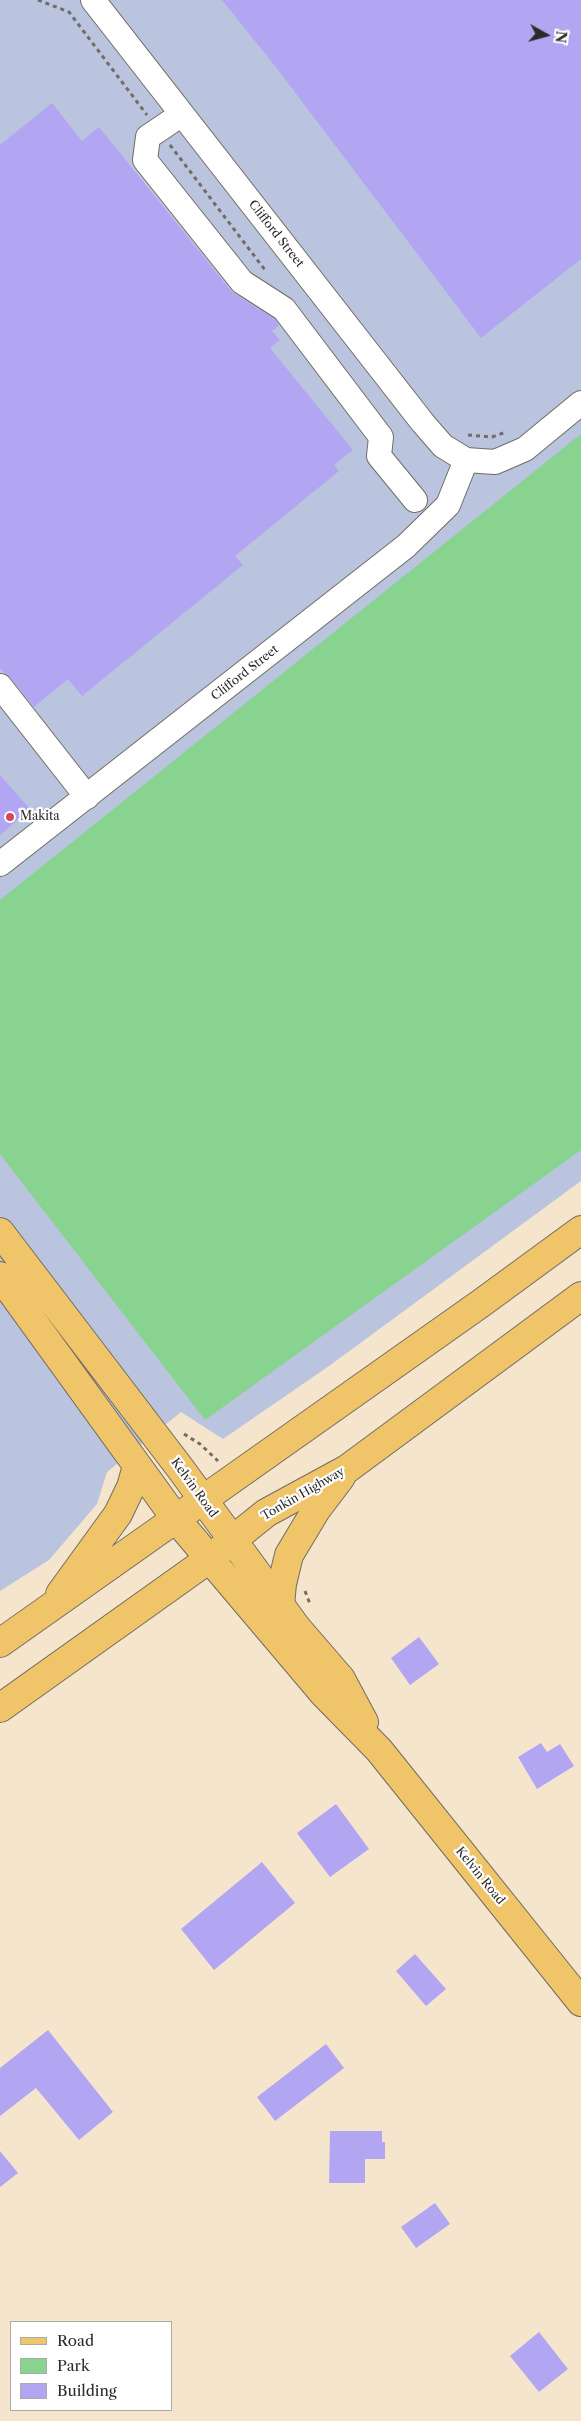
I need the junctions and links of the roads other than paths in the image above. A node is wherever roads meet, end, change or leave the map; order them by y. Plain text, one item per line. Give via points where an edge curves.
1 (93, 0) edge
2 (182, 114) junction
3 (581, 403) edge
4 (466, 460) junction
5 (415, 500) dead end
6 (0, 686) edge
7 (87, 797) junction
8 (0, 864) edge
9 (581, 1230) edge
10 (0, 1232) edge
11 (0, 1276) edge
12 (581, 1296) edge
13 (137, 1466) junction
14 (346, 1469) junction
15 (203, 1500) junction
16 (176, 1519) junction
17 (231, 1540) junction
18 (209, 1559) junction
19 (280, 1605) junction
20 (49, 1609) junction
21 (0, 1643) edge
22 (0, 1708) edge
23 (379, 1750) junction
24 (581, 2002) edge

1 - 2 street, Clifford Street
2 - 4 street, Clifford Street via 423,423 443,446
2 - 5 street via 148,137 145,160 242,282 284,310 381,437 379,456
3 - 4 street, Clifford Street via 525,449 496,462
4 - 7 street, Clifford Street via 448,505 406,546
6 - 7 street
7 - 8 street, Clifford Street
9 - 15 main road
10 - 15 main road, Kelvin Road
11 - 13 main road, Kelvin Road
12 - 14 main road, Tonkin Highway
13 - 16 main road, Kelvin Road
13 - 20 main road via 118,1514
14 - 17 main road, Tonkin Highway via 266,1513
14 - 19 main road via 289,1555
15 - 16 main road
15 - 17 main road, Kelvin Road
16 - 18 main road, Kelvin Road
16 - 20 main road
17 - 18 main road, Tonkin Highway
17 - 19 main road, Kelvin Road
18 - 22 main road, Tonkin Highway
18 - 23 main road, Kelvin Road via 324,1694
19 - 23 main road, Kelvin Road via 341,1679
20 - 21 main road
23 - 24 main road, Kelvin Road

